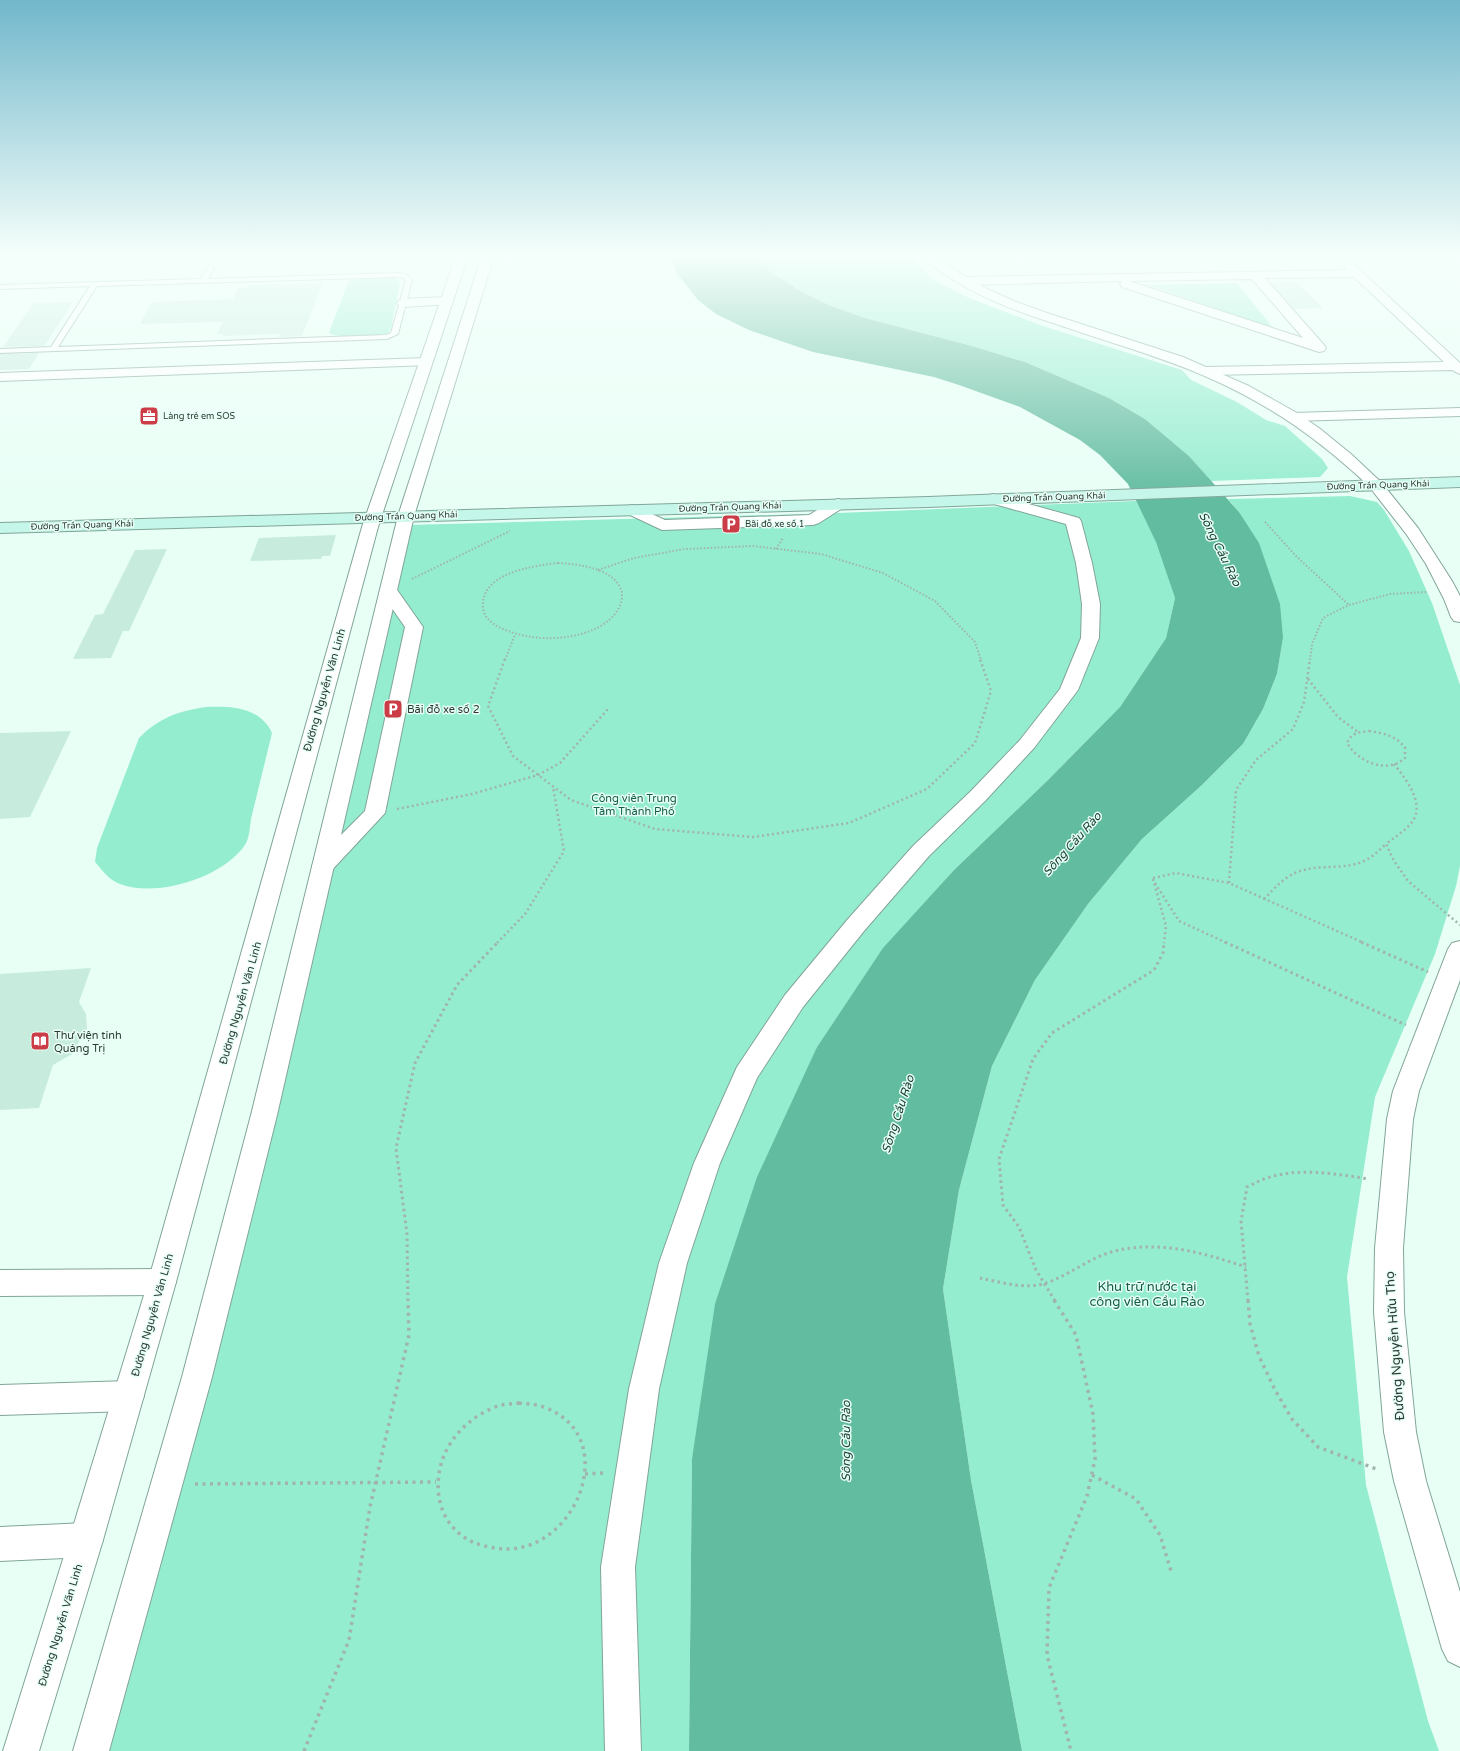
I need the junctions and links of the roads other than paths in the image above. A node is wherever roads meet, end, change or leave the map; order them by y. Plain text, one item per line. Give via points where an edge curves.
1 (60, 338) edge
2 (367, 338) edge
3 (433, 338) edge
4 (462, 338) edge
5 (1111, 338) edge
6 (1288, 338) edge
7 (1310, 338) edge
8 (1426, 338) edge
9 (1319, 348) junction
10 (53, 349) junction
11 (0, 351) edge
12 (425, 362) junction
13 (1458, 368) edge
14 (1336, 369) junction
15 (1207, 371) junction
16 (0, 377) edge
17 (1460, 412) edge
18 (1293, 416) junction
19 (1460, 482) edge
20 (1376, 485) junction
21 (993, 499) junction
22 (838, 504) joint
23 (632, 510) joint
24 (406, 516) junction
25 (373, 517) junction
26 (0, 528) edge
27 (388, 591) junction
28 (1460, 617) edge
29 (323, 866) junction
30 (1460, 949) edge
31 (162, 1282) junction
32 (0, 1283) edge
33 (129, 1396) junction
34 (0, 1400) edge
35 (86, 1540) junction
36 (0, 1544) edge
37 (1460, 1649) edge
38 (21, 1751) edge
39 (91, 1751) edge
40 (623, 1751) edge

1 - 10 lane
2 - 10 lane
3 - 12 street, Đường Nguyễn Văn Linh
4 - 24 street
5 - 15 street
6 - 9 street
7 - 9 street
8 - 13 street
9 - 14 street
10 - 11 lane
12 - 16 street
12 - 25 street, Đường Nguyễn Văn Linh
13 - 14 street
14 - 15 street
15 - 18 street via 1233,382
17 - 18 street
18 - 20 street via 1349,459
19 - 20 main road, Đường Trần Quang Khải
20 - 21 main road, Đường Trần Quang Khải
20 - 28 street via 1411,528 1450,591
21 - 22 main road, Đường Trần Quang Khải
21 - 40 street via 1073,521 1091,604 1090,638 1069,690 1027,744 921,851 794,1001 746,1074 707,1163 674,1263 644,1389 619,1559
22 - 23 street via 813,520 677,525 662,525
23 - 24 main road, Đường Trần Quang Khải
24 - 25 main road, Đường Trần Quang Khải
24 - 27 street
25 - 26 main road, Đường Trần Quang Khải
25 - 31 street, Đường Nguyễn Văn Linh
27 - 29 street
27 - 29 street via 414,627 375,813
29 - 39 street via 264,1115 197,1377
30 - 37 street, Đường Nguyễn Hữu Thọ via 1406,1091 1400,1119 1389,1248 1389,1312 1400,1432 1410,1481
31 - 32 street
31 - 33 street, Đường Nguyễn Văn Linh
33 - 34 street
33 - 35 street, Đường Nguyễn Văn Linh
35 - 36 street
35 - 38 street, Đường Nguyễn Văn Linh

